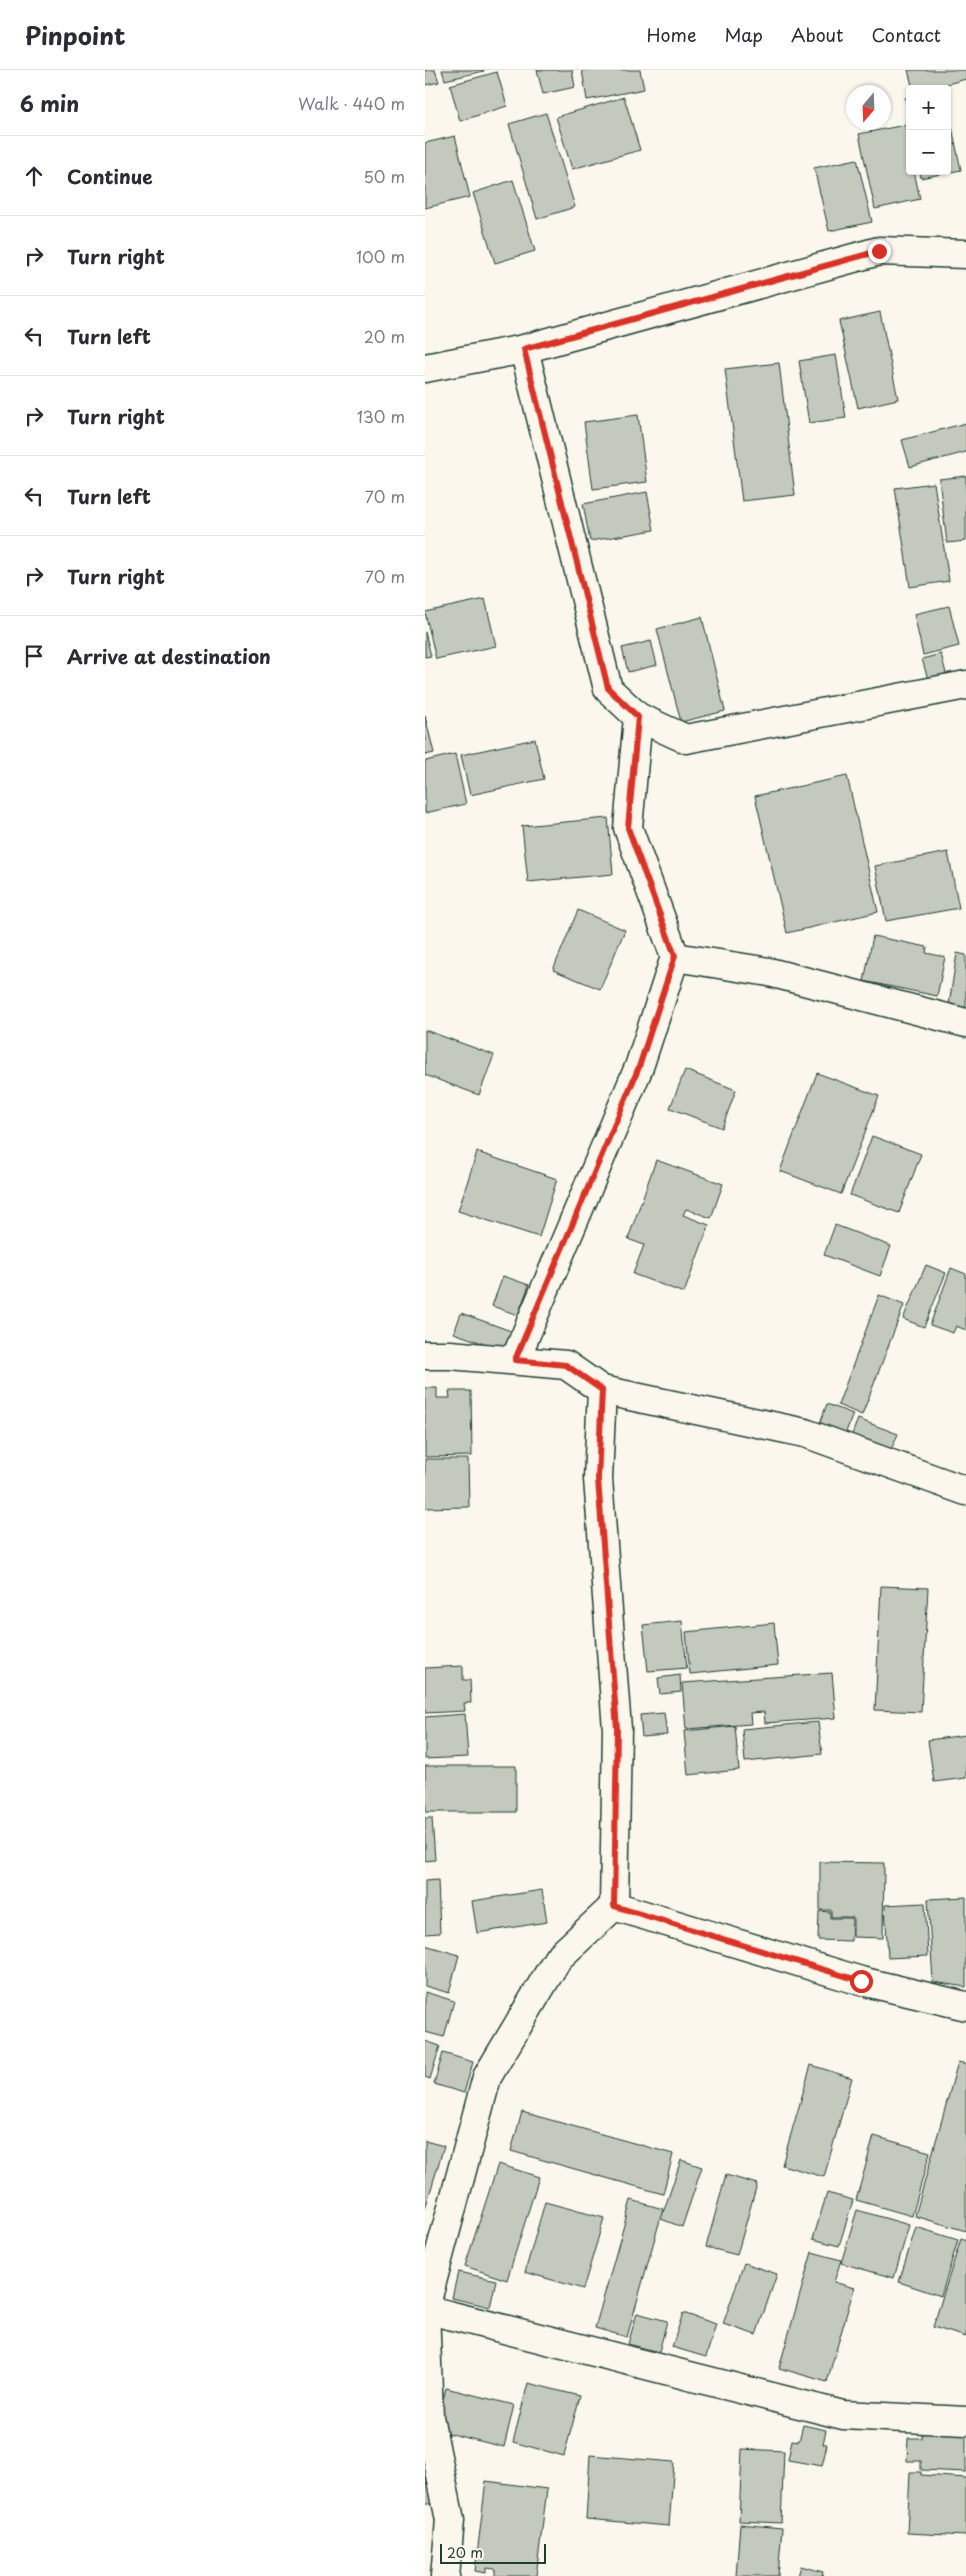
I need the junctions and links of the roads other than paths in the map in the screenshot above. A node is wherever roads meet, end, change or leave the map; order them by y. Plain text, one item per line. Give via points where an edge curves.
1 (966, 254) edge
2 (524, 349) junction
3 (425, 368) edge
4 (966, 685) edge
5 (638, 717) junction
6 (675, 956) junction
7 (966, 1023) edge
8 (425, 1355) edge
9 (515, 1360) junction
10 (602, 1390) junction
11 (966, 1491) edge
12 (614, 1906) junction
13 (966, 2006) edge
14 (425, 2309) edge
15 (966, 2421) edge
16 (445, 2576) edge

1 - 2 street via 879,251
2 - 3 street
2 - 5 street via 608,688
4 - 5 street via 686,739
5 - 6 street via 628,828
6 - 7 street via 769,972
6 - 9 street via 639,1067
8 - 9 street
9 - 10 street via 566,1365
10 - 11 street via 805,1434
10 - 12 street via 598,1479 617,1729
12 - 13 street via 861,1981
12 - 14 street via 558,1958 487,2077
14 - 15 street via 843,2416
14 - 16 street via 429,2417 450,2520

